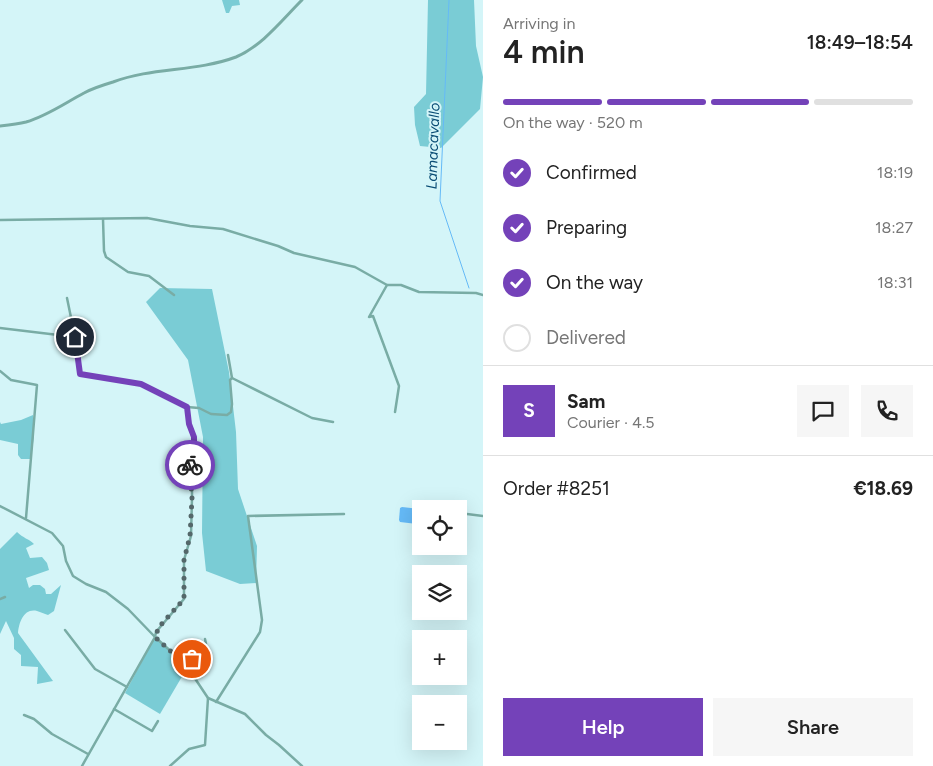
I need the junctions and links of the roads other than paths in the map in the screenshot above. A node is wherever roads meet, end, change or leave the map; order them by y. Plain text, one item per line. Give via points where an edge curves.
1 (302, 0) edge
2 (0, 126) edge
3 (103, 219) junction
4 (0, 220) edge
5 (388, 285) junction
6 (174, 295) dead end
7 (483, 295) edge
8 (67, 298) dead end
9 (0, 328) edge
10 (75, 337) junction
11 (228, 355) dead end
12 (0, 372) edge
13 (232, 378) junction
14 (187, 407) junction
15 (395, 412) dead end
16 (333, 422) dead end
17 (0, 506) edge
18 (467, 513) edge
19 (344, 514) dead end
20 (483, 516) edge
21 (26, 518) junction
22 (4, 597) dead end
23 (0, 599) edge
24 (65, 630) dead end
25 (155, 637) junction
26 (205, 639) dead end
27 (186, 665) junction
28 (127, 687) junction
29 (208, 698) junction
30 (216, 702) junction
31 (114, 709) junction
32 (24, 715) dead end
33 (158, 721) dead end
34 (88, 754) junction
35 (82, 766) edge
36 (170, 766) edge
37 (302, 766) edge

1 - 2 street via 272,32 237,56 213,64 116,81 86,92 47,114 26,122
3 - 4 street
3 - 5 street via 147,218 223,229 294,254 355,267
3 - 6 street via 106,257 128,272 149,276
5 - 7 street via 400,285 419,292
5 - 15 street via 369,317 373,316 399,386
8 - 10 street
9 - 10 street
10 - 14 street via 80,374 141,384
11 - 13 street
12 - 21 street via 11,380 37,385
13 - 14 street via 230,415
13 - 16 street via 312,418
14 - 25 street via 195,456 185,471 192,498 190,536 184,560 184,596 159,627
17 - 21 street
18 - 20 street
19 - 30 street via 248,516 262,620 260,632
21 - 25 street via 52,533 63,546 74,576 106,592
22 - 23 street
24 - 28 street via 95,669
25 - 27 street
25 - 28 street
26 - 27 street via 206,644
27 - 29 street
28 - 31 street
29 - 30 street
29 - 36 street via 205,745 189,750
30 - 37 street via 246,714
31 - 33 street via 152,731
31 - 34 street
32 - 34 street
34 - 35 street

